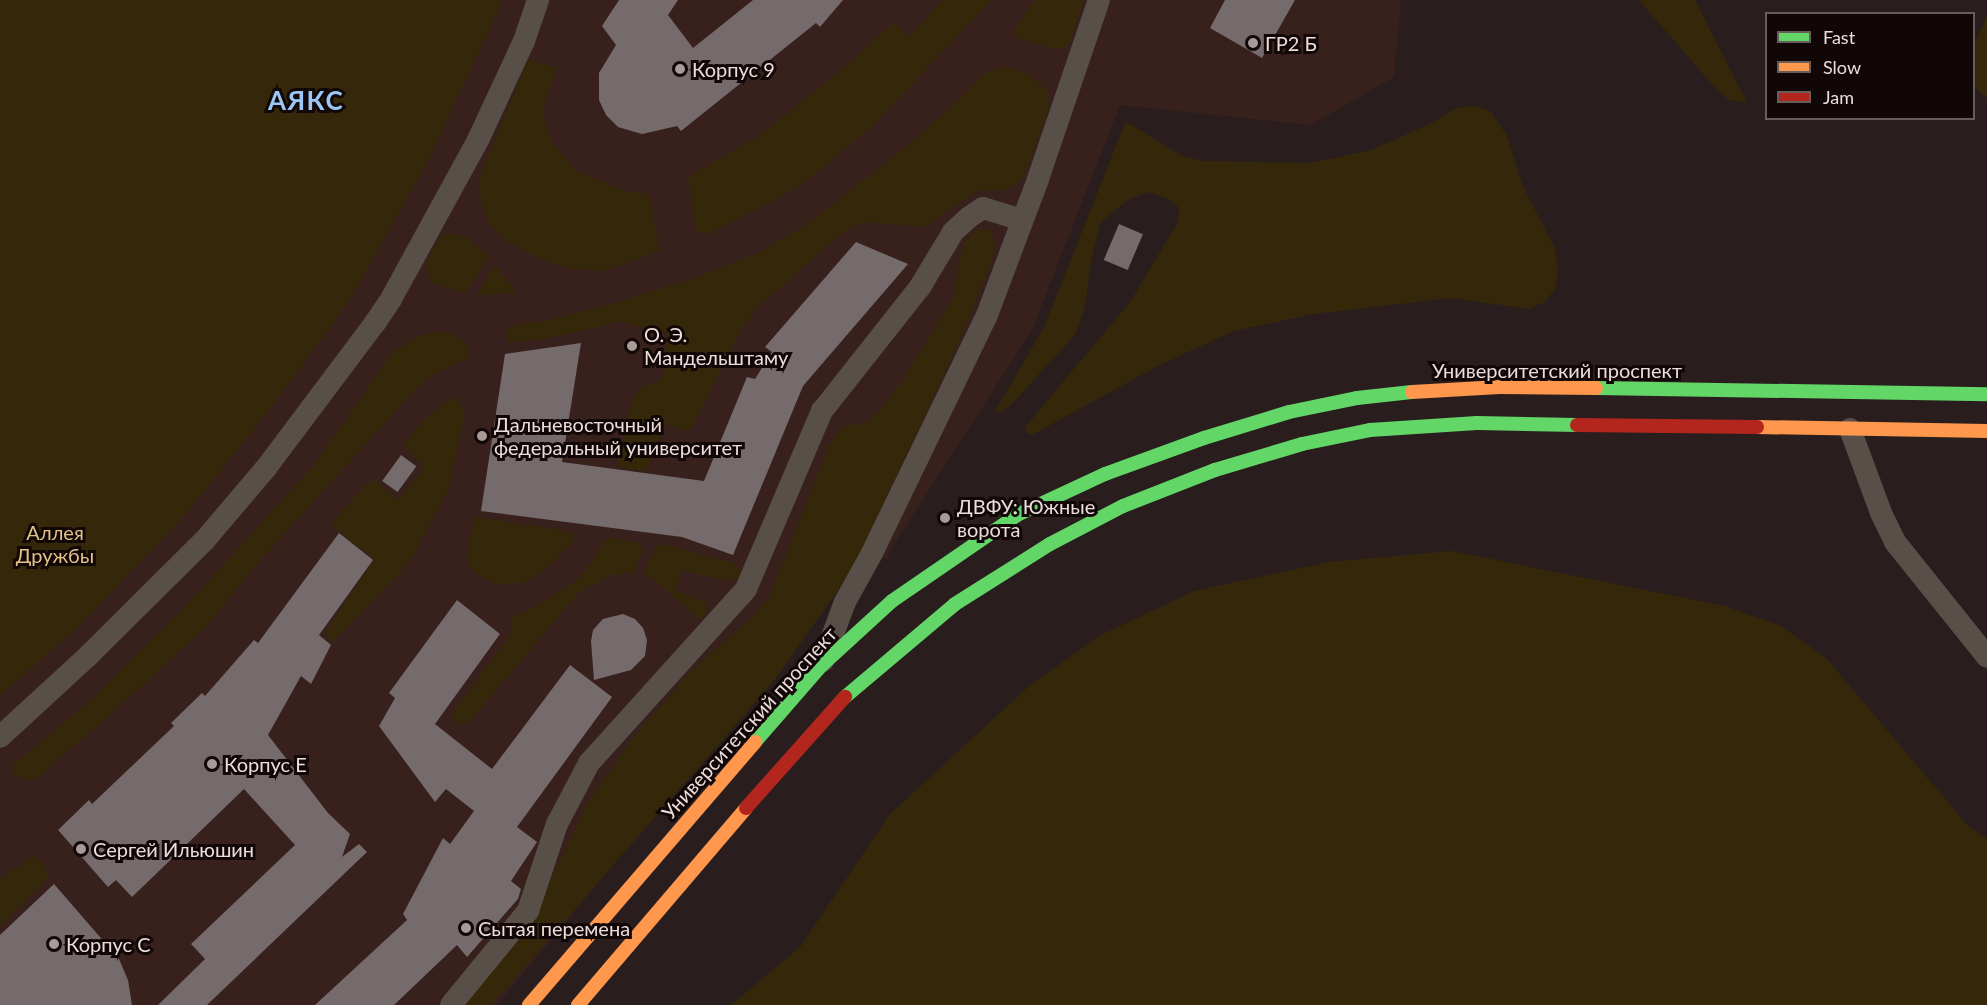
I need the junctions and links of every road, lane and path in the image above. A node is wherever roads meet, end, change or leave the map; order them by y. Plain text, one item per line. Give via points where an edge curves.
1 (538, 0) edge
2 (1099, 0) edge
3 (1022, 220) junction
4 (1624, 388) junction
5 (1987, 394) edge
6 (1631, 416) junction
7 (1850, 429) junction
8 (1987, 431) edge
9 (1987, 657) edge
10 (822, 665) junction
11 (0, 736) edge
12 (451, 1005) edge
13 (528, 1005) edge
14 (578, 1005) edge

1 - 11 street via 524,41 478,140 375,323 266,468 204,541
2 - 3 street
3 - 10 street via 987,315 845,602
3 - 12 street via 983,208 953,232 920,287 822,411 746,589 589,763 557,824 528,911
4 - 5 main road, Университетский проспект
4 - 6 main road
4 - 10 main road, Университетский проспект via 1500,387 1357,398 1289,412 1204,438 1105,474 1017,515 892,601
6 - 7 main road
6 - 14 main road via 1370,430 1302,444 1215,470 1123,506 1050,543 955,604 850,691
7 - 8 main road
7 - 9 street via 1895,542
10 - 13 main road, Университетский проспект

